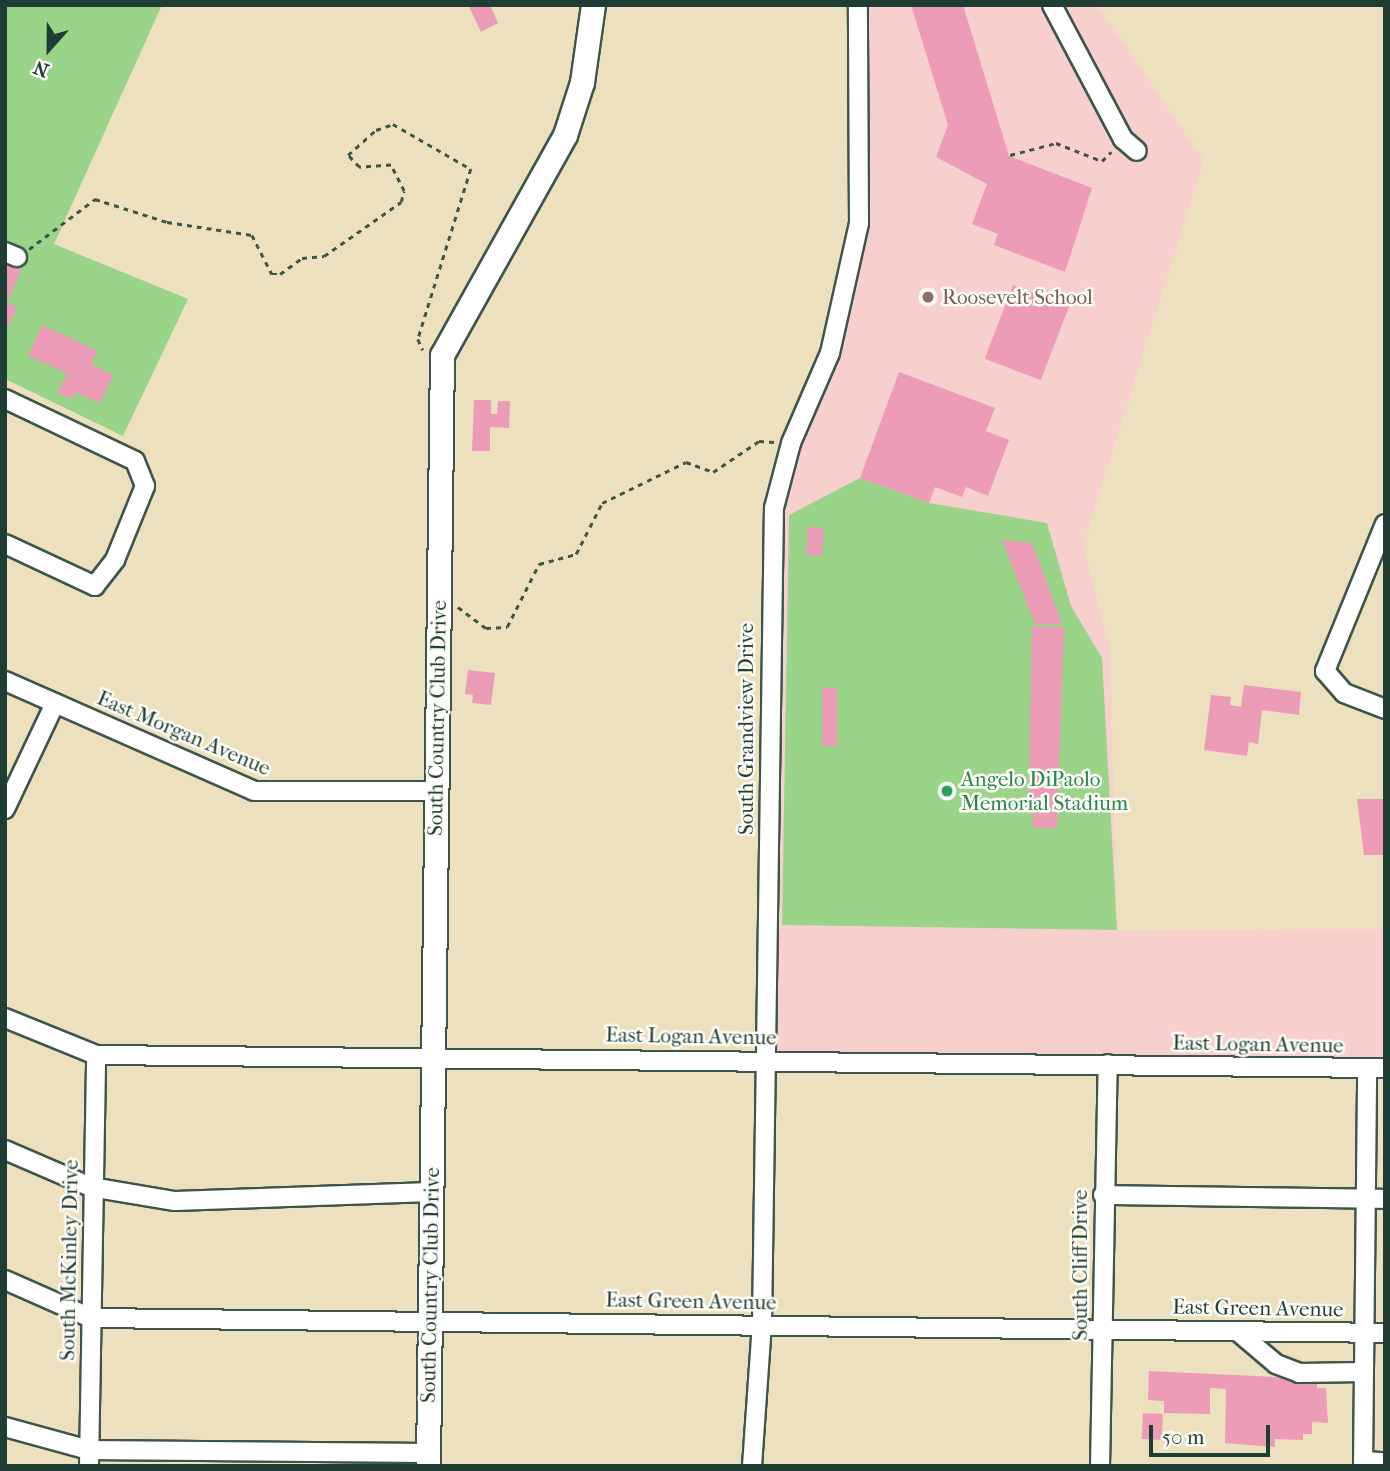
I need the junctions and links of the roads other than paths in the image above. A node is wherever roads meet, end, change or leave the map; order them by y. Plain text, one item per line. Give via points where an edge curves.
1 (593, 5) edge
2 (858, 5) edge
3 (1052, 5) edge
4 (1130, 145) road end
5 (5, 399) edge
6 (1385, 524) edge
7 (5, 544) edge
8 (5, 681) edge
9 (55, 703) junction
10 (1385, 709) edge
11 (436, 791) junction
12 (5, 809) edge
13 (5, 1018) edge
14 (96, 1055) junction
15 (433, 1055) junction
16 (767, 1060) junction
17 (1108, 1064) junction
18 (1376, 1068) edge
19 (5, 1150) edge
20 (91, 1187) junction
21 (431, 1192) junction
22 (1103, 1195) junction
23 (1366, 1199) junction
24 (1385, 1199) edge
25 (5, 1280) edge
26 (91, 1318) junction
27 (430, 1320) junction
28 (762, 1324) junction
29 (1103, 1329) junction
30 (1237, 1331) junction
31 (1364, 1332) junction
32 (1385, 1333) edge
33 (1364, 1373) junction
34 (5, 1427) edge
35 (89, 1458) edge
36 (428, 1460) edge
37 (1385, 1462) edge
38 (1363, 1464) edge
39 (752, 1466) edge
40 (1100, 1466) edge

1 - 11 main road, South Country Club Drive via 582,82 565,135 442,355
2 - 16 street, South Grandview Drive via 859,223 830,353 791,443 774,508
3 - 4 street
5 - 7 street via 135,461 145,486 115,560 95,586
6 - 10 street via 1325,671 1344,692
8 - 9 street, East Morgan Avenue
9 - 11 street, East Morgan Avenue via 254,791
9 - 12 street
11 - 15 main road, South Country Club Drive
13 - 14 street, East Logan Avenue
14 - 15 street, East Logan Avenue
14 - 20 street, South McKinley Drive
15 - 16 street, East Logan Avenue
15 - 21 main road, South Country Club Drive
16 - 17 street, East Logan Avenue
16 - 28 street, South Grandview Drive
17 - 18 street, East Logan Avenue
17 - 22 street, South Cliff Drive
18 - 23 street
19 - 20 street
20 - 21 street via 175,1200
20 - 26 street, South McKinley Drive
21 - 27 main road, South Country Club Drive
22 - 23 street
22 - 29 street, South Cliff Drive
23 - 24 street
23 - 31 street
25 - 26 street, East Green Avenue
26 - 27 street, East Green Avenue
26 - 35 street, South McKinley Drive
27 - 28 street, East Green Avenue
27 - 36 main road, South Country Club Drive
28 - 29 street, East Green Avenue
28 - 39 street, South Grandview Drive
29 - 30 street, East Green Avenue
29 - 40 street, South Cliff Drive
30 - 31 street, East Green Avenue
30 - 33 street via 1287,1369
31 - 32 street, East Green Avenue
31 - 33 street
33 - 38 street
34 - 35 street
35 - 36 street
37 - 38 street

